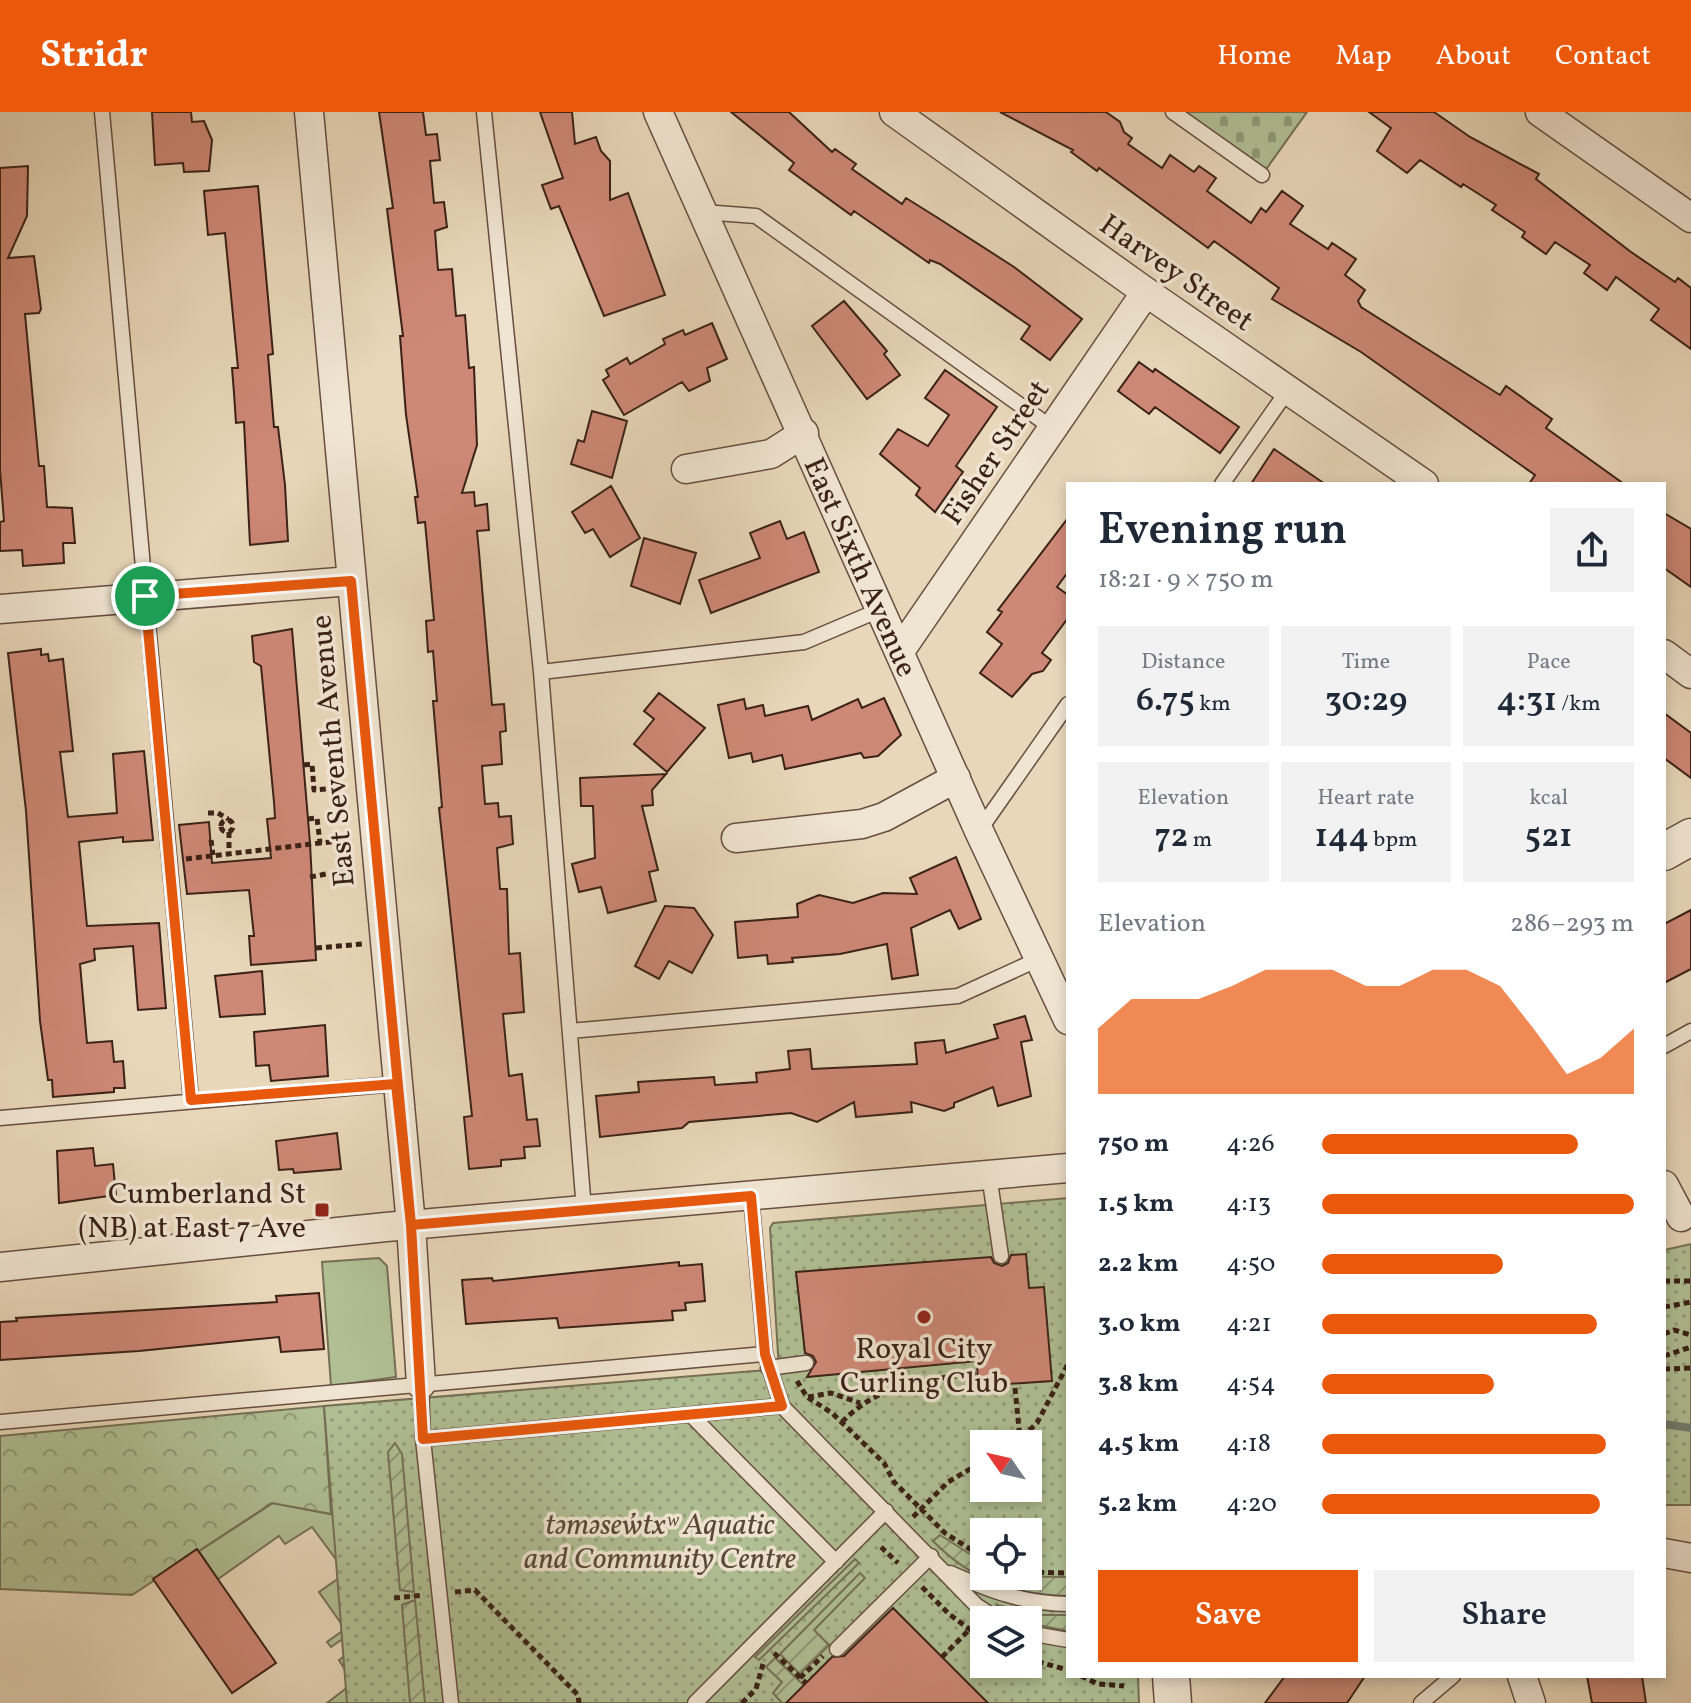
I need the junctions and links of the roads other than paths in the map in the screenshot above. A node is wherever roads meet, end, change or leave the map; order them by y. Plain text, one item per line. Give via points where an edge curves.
1 (102, 112) edge
2 (309, 112) edge
3 (484, 112) edge
4 (658, 112) edge
5 (894, 112) edge
6 (1173, 112) edge
7 (1540, 112) edge
8 (1262, 175) dead end
9 (702, 212) junction
10 (1691, 218) edge
11 (1146, 292) junction
12 (1288, 390) junction
13 (1052, 428) junction
14 (804, 433) junction
15 (686, 469) dead end
16 (1223, 482) edge
17 (1421, 482) edge
18 (351, 581) junction
19 (145, 596) junction
20 (0, 609) edge
21 (882, 609) junction
22 (900, 651) junction
23 (1666, 655) edge
24 (541, 672) junction
25 (1691, 674) edge
26 (1066, 707) edge
27 (956, 778) junction
28 (979, 831) junction
29 (1691, 837) edge
30 (736, 838) dead end
31 (1666, 851) edge
32 (1041, 958) junction
33 (1066, 1009) edge
34 (570, 1031) junction
35 (1691, 1031) edge
36 (1666, 1045) edge
37 (396, 1084) junction
38 (191, 1100) junction
39 (0, 1118) edge
40 (1066, 1168) edge
41 (989, 1175) junction
42 (1666, 1189) edge
43 (751, 1196) junction
44 (584, 1210) junction
45 (1679, 1218) edge
46 (411, 1225) junction
47 (1001, 1256) dead end
48 (0, 1267) edge
49 (766, 1361) junction
50 (806, 1363) dead end
51 (421, 1384) junction
52 (789, 1405) junction
53 (692, 1416) junction
54 (0, 1422) edge
55 (423, 1439) junction
56 (886, 1511) junction
57 (1666, 1553) edge
58 (931, 1556) junction
59 (1691, 1558) edge
60 (836, 1562) junction
61 (946, 1571) junction
62 (1066, 1604) edge
63 (978, 1606) edge
64 (1042, 1635) edge
65 (1066, 1640) edge
66 (834, 1648) road end
67 (1171, 1678) edge
68 (1451, 1678) edge
69 (1523, 1678) edge
70 (451, 1703) edge
71 (695, 1703) edge
72 (1173, 1703) edge
73 (1421, 1703) edge
74 (1531, 1703) edge

1 - 19 lane
2 - 18 street, East Seventh Avenue
3 - 24 lane
4 - 9 street, East Sixth Avenue
5 - 11 street, Harvey Street
6 - 8 lane
7 - 10 street
9 - 13 lane via 756,216
9 - 14 street, East Sixth Avenue
11 - 12 street, Harvey Street
11 - 13 street, Fisher Street
12 - 16 lane
12 - 17 street, Harvey Street
13 - 22 street, Fisher Street
14 - 15 street via 771,454
14 - 21 street, East Sixth Avenue
18 - 19 street
18 - 37 street, East Seventh Avenue
19 - 20 street
19 - 38 lane
21 - 22 street, East Sixth Avenue
21 - 24 lane via 804,642
22 - 27 street, East Sixth Avenue
23 - 25 street
24 - 34 lane
26 - 28 lane
27 - 28 street, East Sixth Avenue
27 - 30 street via 862,824
28 - 32 street, East Sixth Avenue
29 - 31 street
32 - 33 street, East Sixth Avenue
32 - 34 lane via 958,996
34 - 44 lane
35 - 36 lane
37 - 38 lane
37 - 46 street, East Seventh Avenue
38 - 39 lane
40 - 41 street
41 - 43 street
41 - 47 lane
42 - 45 street
43 - 44 street
43 - 49 lane
44 - 46 street
46 - 48 street
46 - 51 street, East Seventh Avenue
49 - 50 lane
49 - 51 lane
49 - 52 lane
51 - 54 lane
51 - 55 lane
52 - 53 lane
52 - 56 lane
53 - 55 lane
53 - 60 lane
55 - 70 lane
56 - 58 lane
56 - 60 lane
57 - 59 street
58 - 61 lane
58 - 66 lane
60 - 71 lane
61 - 62 lane via 1000,1595
61 - 63 lane
64 - 65 lane
67 - 72 street
68 - 73 lane
69 - 74 street

